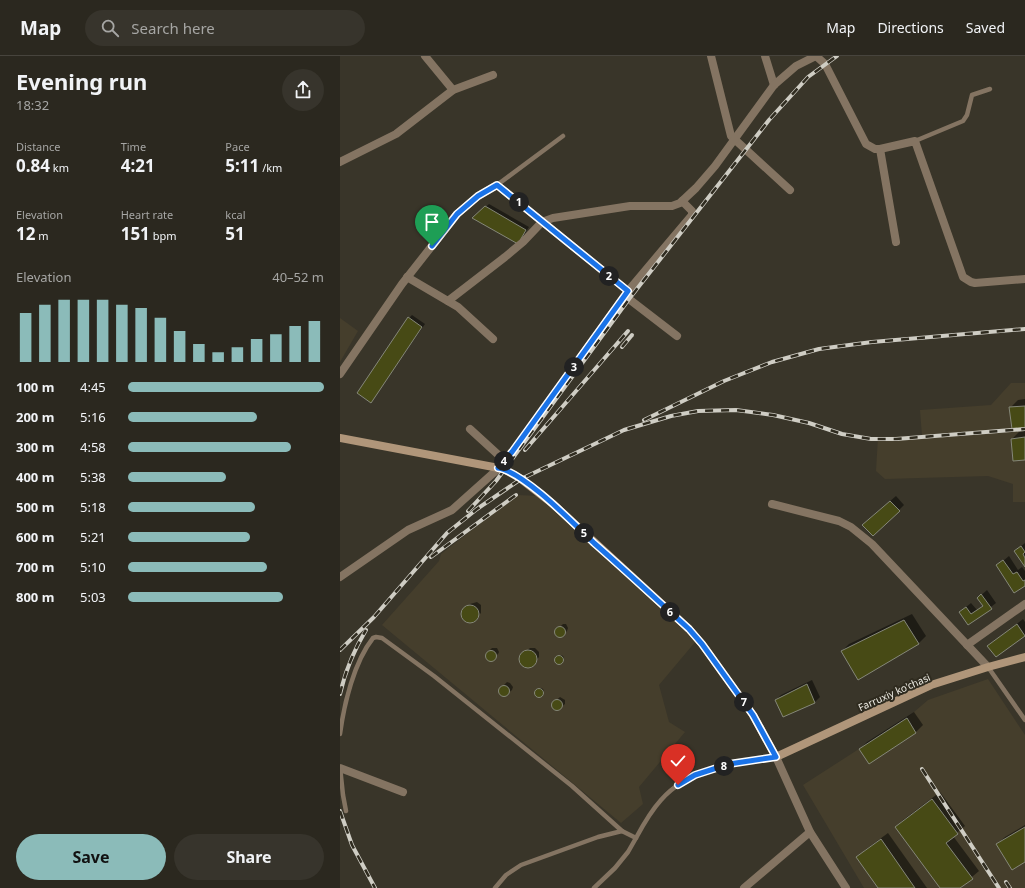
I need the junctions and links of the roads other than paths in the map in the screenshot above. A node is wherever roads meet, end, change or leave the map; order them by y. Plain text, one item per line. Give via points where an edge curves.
1 (425, 56) edge
2 (710, 56) edge
3 (765, 56) edge
4 (816, 56) edge
5 (493, 74) dead end
6 (774, 85) junction
7 (990, 89) dead end
8 (453, 90) junction
9 (563, 136) dead end
10 (735, 140) junction
11 (915, 141) junction
12 (880, 149) junction
13 (340, 162) edge
14 (497, 185) junction
15 (790, 190) dead end
16 (682, 200) junction
17 (542, 222) junction
18 (896, 242) dead end
19 (407, 277) junction
20 (1025, 279) edge
21 (626, 294) junction
22 (448, 301) junction
23 (677, 336) dead end
24 (493, 338) dead end
25 (340, 374) edge
26 (470, 429) dead end
27 (340, 438) edge
28 (505, 461) junction
29 (498, 468) junction
30 (772, 504) dead end
31 (340, 577) edge
32 (1025, 604) edge
33 (967, 645) junction
34 (1025, 657) edge
35 (988, 667) junction
36 (1025, 720) edge
37 (340, 734) edge
38 (776, 757) junction
39 (340, 768) edge
40 (403, 792) dead end
41 (346, 811) dead end
42 (622, 831) junction
43 (810, 832) junction
44 (636, 838) junction
45 (495, 888) edge
46 (594, 888) edge
47 (744, 888) edge
48 (846, 888) edge

1 - 8 street
2 - 10 street via 729,131
3 - 6 street
4 - 6 street via 796,66
4 - 12 street via 825,64 866,144
5 - 8 street
6 - 10 street
7 - 11 lane via 972,95 963,121
8 - 13 street via 396,134
9 - 14 lane
10 - 15 street
10 - 16 street via 696,188
11 - 12 street
11 - 20 street via 963,277 975,283
12 - 18 street
14 - 17 street
14 - 19 street via 478,196 457,214
16 - 17 street via 672,206 630,206 552,218
16 - 21 street via 692,211 692,215
17 - 21 street
17 - 22 street via 523,242
19 - 22 street
19 - 25 street
21 - 23 street
21 - 28 street
22 - 24 street
26 - 28 street
27 - 29 street
28 - 29 street
29 - 31 street via 452,510 408,530
29 - 38 street via 521,479 553,504 689,629 753,715
30 - 33 street via 829,517 851,527 872,544
32 - 33 street
33 - 35 street
34 - 35 street, Farruxiy ko'chasi
35 - 36 lane
35 - 38 street, Farruxiy ko'chasi via 931,685
37 - 42 lane via 348,693 362,655 373,638 382,638 572,786
38 - 43 street
38 - 44 lane via 729,764 695,775 662,799
39 - 40 street
39 - 41 lane
42 - 44 lane
42 - 45 lane via 521,865 506,875
43 - 47 street
43 - 48 street
44 - 46 lane via 615,868

